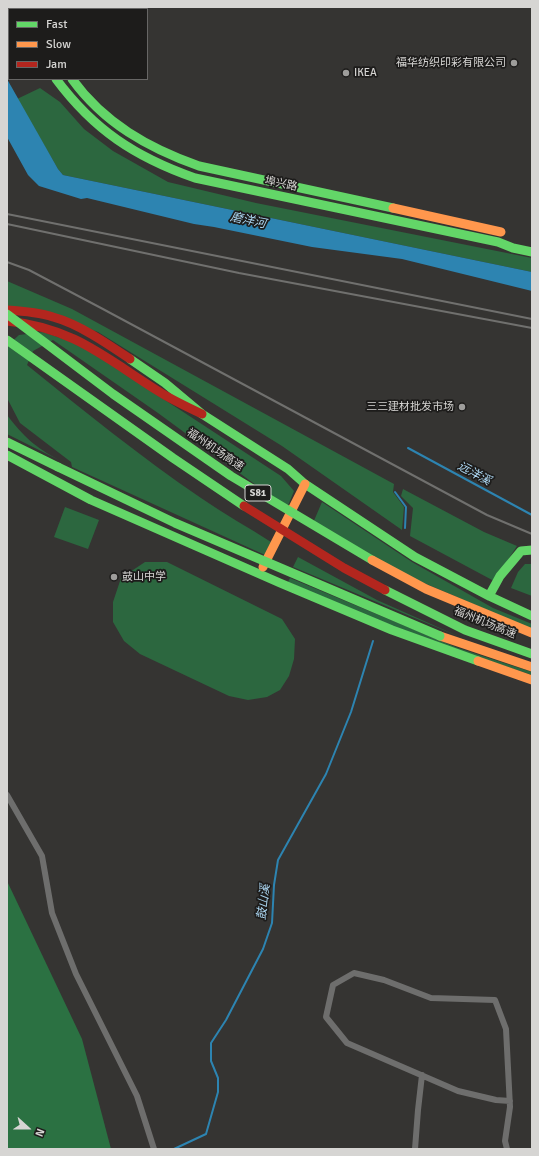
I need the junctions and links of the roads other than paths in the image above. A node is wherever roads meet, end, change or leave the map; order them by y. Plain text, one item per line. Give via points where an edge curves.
1 (57, 80) edge
2 (73, 80) edge
3 (501, 232) dead end
4 (532, 252) edge
5 (7, 310) edge
6 (7, 314) edge
7 (7, 321) edge
8 (7, 340) edge
9 (202, 414) junction
10 (7, 442) edge
11 (7, 455) edge
12 (305, 484) junction
13 (532, 550) edge
14 (260, 574) junction
15 (489, 596) junction
16 (532, 616) edge
17 (532, 633) edge
18 (532, 654) edge
19 (532, 668) edge
20 (532, 680) edge
21 (7, 795) edge
22 (422, 1075) junction
23 (510, 1101) junction
24 (153, 1148) edge
25 (415, 1149) edge
26 (507, 1149) edge

1 - 4 main road, 埠兴路 via 87,118 108,136 139,155 175,172 498,242
2 - 3 main road, 埠兴路 via 118,126 146,144 179,160
5 - 9 main road via 55,317 77,326 165,383
6 - 17 main road, 福州机场高速 / S81, bridge via 113,394 231,476 368,558 426,589
7 - 9 main road via 51,327 70,336 92,347 160,393
8 - 18 main road, 福州机场高速 / S81, bridge via 213,486 346,570 466,630
9 - 12 main road via 288,469
10 - 19 main road, bridge via 175,524 440,636
11 - 14 main road via 91,500
12 - 14 main road
12 - 15 main road via 415,556
13 - 15 main road via 521,551 500,576
14 - 20 main road via 392,630
15 - 16 main road
21 - 24 street via 42,856 52,913 76,974 137,1096
22 - 23 street via 458,1091
22 - 23 street via 347,1043 326,1017 333,985 354,973 384,980 431,998 495,1000 506,1029
22 - 25 street
23 - 26 street via 505,1141

